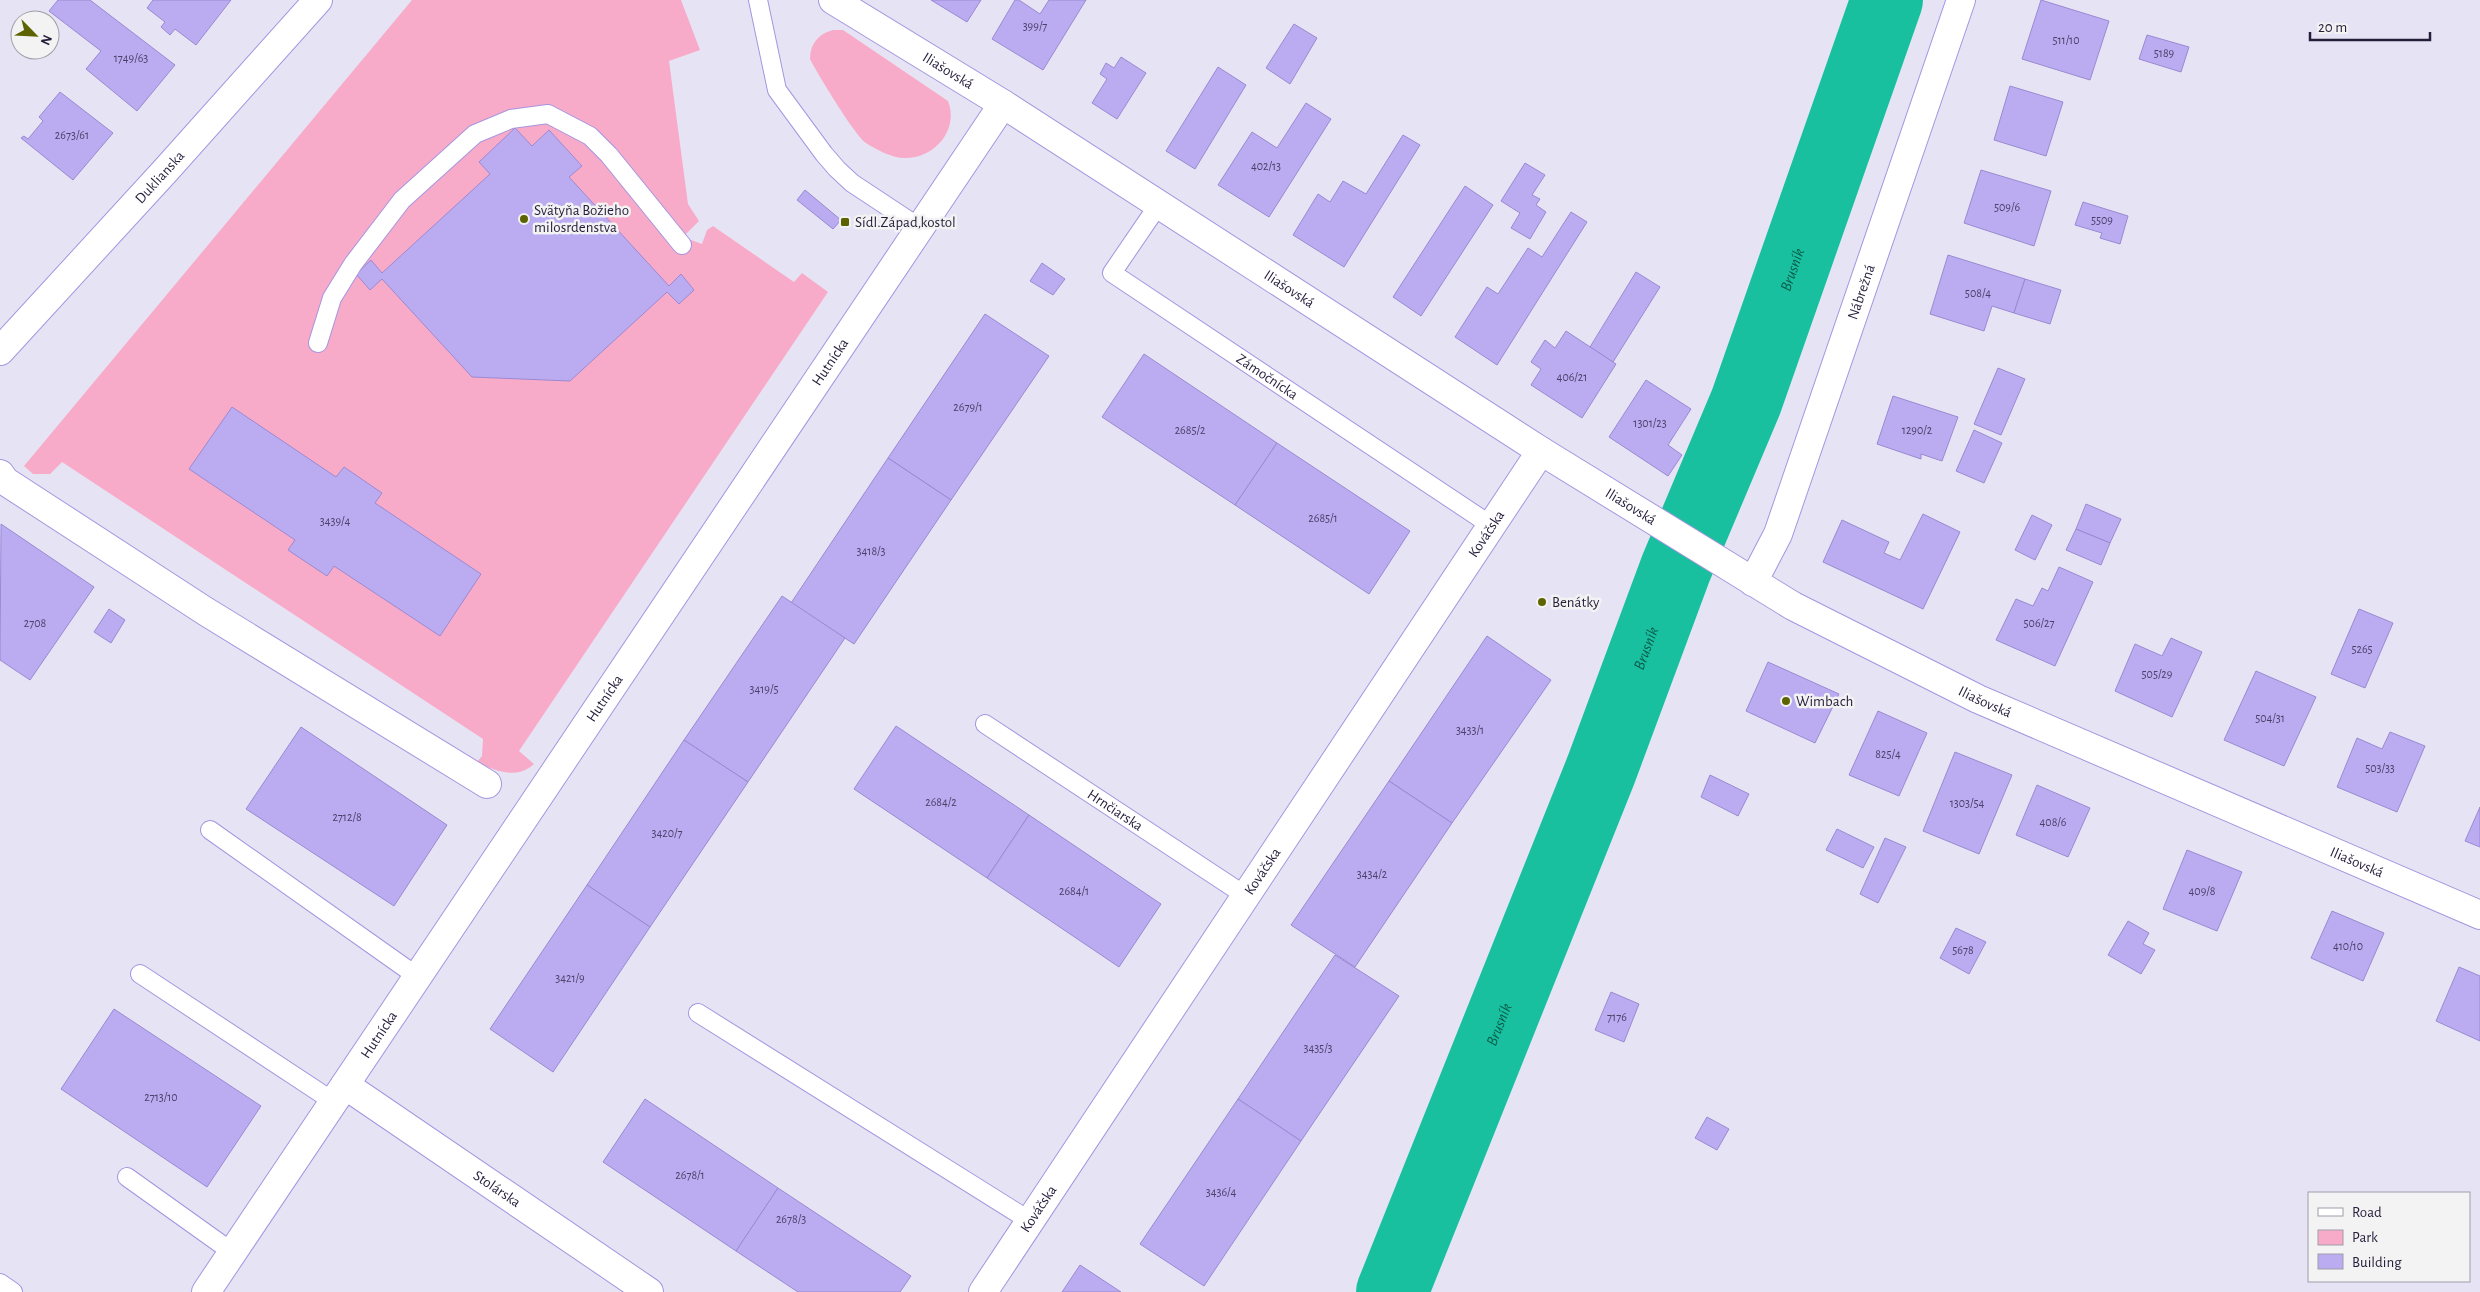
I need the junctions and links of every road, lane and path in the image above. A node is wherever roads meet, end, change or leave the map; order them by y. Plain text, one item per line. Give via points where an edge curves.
1 (318, 0) edge
2 (758, 0) edge
3 (833, 0) edge
4 (1961, 0) edge
5 (1003, 104) junction
6 (1159, 204) junction
7 (920, 228) junction
8 (682, 245) dead end
9 (318, 343) dead end
10 (0, 351) edge
11 (1542, 451) junction
12 (0, 474) edge
13 (1492, 526) junction
14 (1743, 574) junction
15 (985, 724) dead end
16 (487, 784) dead end
17 (210, 830) dead end
18 (1246, 896) junction
19 (2480, 915) edge
20 (140, 974) dead end
21 (418, 977) junction
22 (698, 1013) dead end
23 (339, 1093) junction
24 (127, 1177) dead end
25 (1030, 1221) junction
26 (232, 1252) junction
27 (0, 1283) edge
28 (13, 1292) edge
29 (206, 1292) edge
30 (649, 1292) edge
31 (983, 1292) edge

1 - 10 street, Duklianska
2 - 7 lane via 777,90 837,169 852,183
3 - 5 street, Iliašovská
4 - 14 street, Nábrežná via 1778,534
5 - 6 street, Iliašovská
5 - 7 street, Hutnícka
6 - 11 street, Iliašovská
6 - 13 lane, Zámočnícka via 1112,273
7 - 21 street, Hutnícka
8 - 9 lane via 590,136 548,114 511,119 475,134 402,200 353,264 332,298
11 - 13 street, Kováčska
11 - 14 street, Iliašovská
12 - 16 street via 5,481 205,611
13 - 18 street, Kováčska
14 - 19 street, Iliašovská via 1793,606 1978,699
15 - 18 lane, Hrnčiarska
17 - 21 lane
18 - 25 street, Kováčska
20 - 23 lane
21 - 23 street, Hutnícka
22 - 25 lane
23 - 26 street, Hutnícka
23 - 30 street, Stolárska
24 - 26 lane
25 - 31 street, Kováčska
26 - 29 street, Hutnícka
27 - 28 lane

